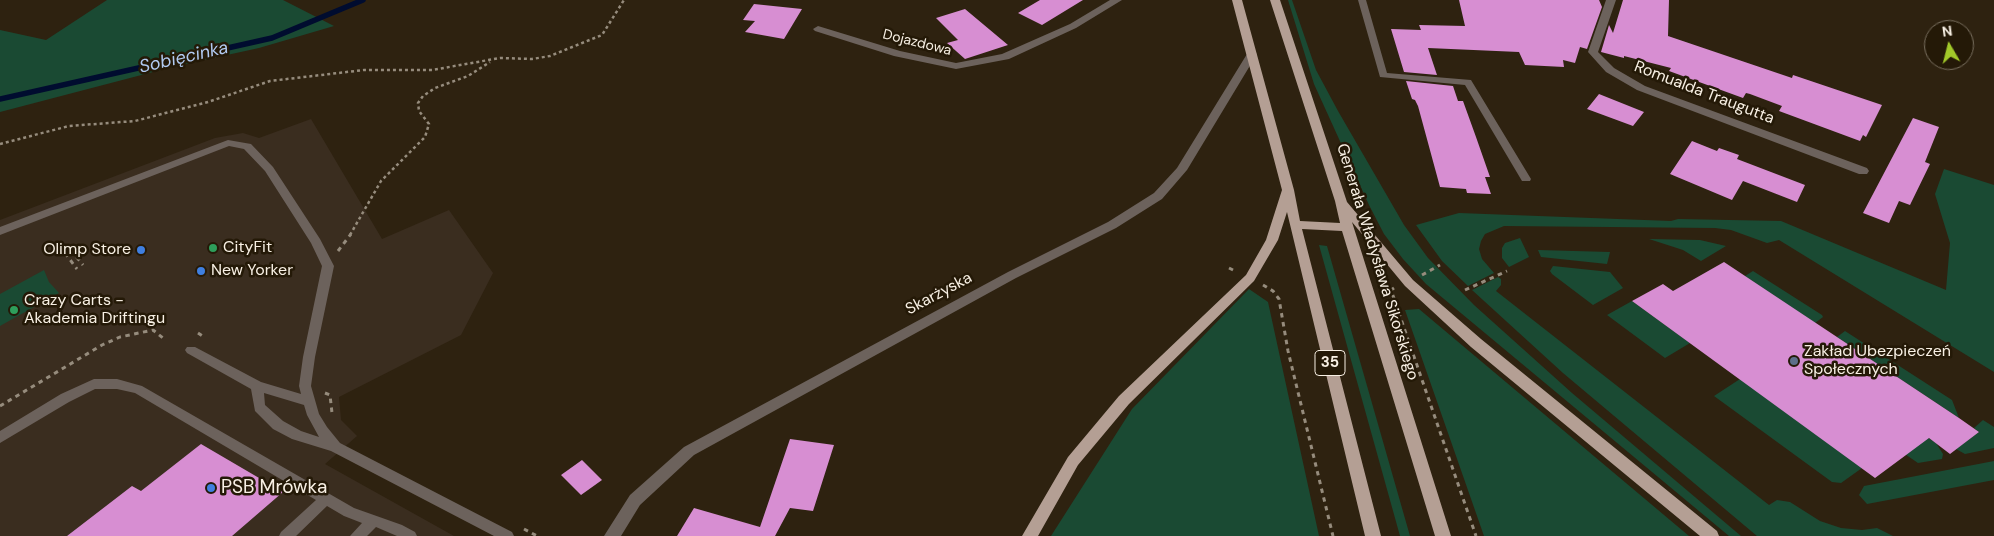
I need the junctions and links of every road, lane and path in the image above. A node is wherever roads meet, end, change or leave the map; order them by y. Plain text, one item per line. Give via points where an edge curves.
1 (624, 0) edge
2 (1117, 0) edge
3 (1237, 0) edge
4 (1275, 0) edge
5 (1362, 0) edge
6 (1611, 0) edge
7 (818, 29) dead end
8 (1252, 54) junction
9 (500, 58) junction
10 (0, 144) edge
11 (1863, 171) dead end
12 (1526, 179) dead end
13 (1288, 190) junction
14 (1341, 202) junction
15 (1295, 225) junction
16 (1347, 227) junction
17 (0, 231) edge
18 (71, 250) dead end
19 (65, 253) dead end
20 (83, 265) dead end
21 (1440, 265) dead end
22 (77, 269) dead end
23 (328, 269) junction
24 (1507, 271) dead end
25 (1409, 283) junction
26 (1264, 286) dead end
27 (1465, 290) dead end
28 (198, 333) dead end
29 (163, 338) dead end
30 (206, 338) dead end
31 (191, 350) dead end
32 (257, 386) junction
33 (305, 386) junction
34 (308, 401) junction
35 (0, 406) edge
36 (333, 419) dead end
37 (0, 438) edge
38 (335, 447) junction
39 (326, 499) junction
40 (373, 521) junction
41 (520, 527) dead end
42 (286, 536) edge
43 (357, 536) edge
44 (410, 536) edge
45 (507, 536) edge
46 (537, 536) edge
47 (612, 536) edge
48 (1030, 536) edge
49 (1333, 536) edge
50 (1373, 536) edge
51 (1443, 536) edge
52 (1476, 536) edge
53 (1711, 536) edge

1 - 9 path via 602,35 550,56
2 - 7 street, Dojazdowa via 1073,26 1005,57 956,66 898,54
3 - 8 main road, 35
4 - 14 main road, Generała Władysława Sikorskiego
5 - 12 lane via 1383,75 1468,82
6 - 11 street, Romualda Traugutta via 1593,52 1610,70 1641,88
8 - 13 main road, 35
8 - 47 street, Skarżyska via 1180,170 1158,196 1112,225 1012,275 689,451 635,500
9 - 10 path via 432,70 364,70 270,81 208,102 135,121 69,126
9 - 23 path via 484,64 468,76 435,88 418,103 419,111 429,124 425,137 381,181
13 - 15 main road, 35
13 - 48 main road via 1272,240 1250,278 1124,400 1073,461
14 - 16 main road, Generała Władysława Sikorskiego
14 - 25 main road
15 - 16 main road
15 - 50 main road, 35
16 - 51 main road, Generała Władysława Sikorskiego
17 - 23 lane via 228,144 247,146 269,169 316,242
18 - 20 path
19 - 22 path
21 - 25 path
23 - 33 lane
24 - 27 path
25 - 52 path via 1391,290
25 - 53 main road via 1476,343
26 - 49 path via 1279,299 1288,351
28 - 30 path
29 - 35 path via 153,330 102,345
31 - 32 lane
32 - 34 lane
32 - 38 lane via 260,407 272,420 297,435
33 - 34 lane
33 - 36 path via 330,395
34 - 38 lane via 322,431
37 - 39 lane via 94,384 117,384 138,389
38 - 45 lane
39 - 40 lane
39 - 42 lane
40 - 43 lane
40 - 44 lane
41 - 46 path

